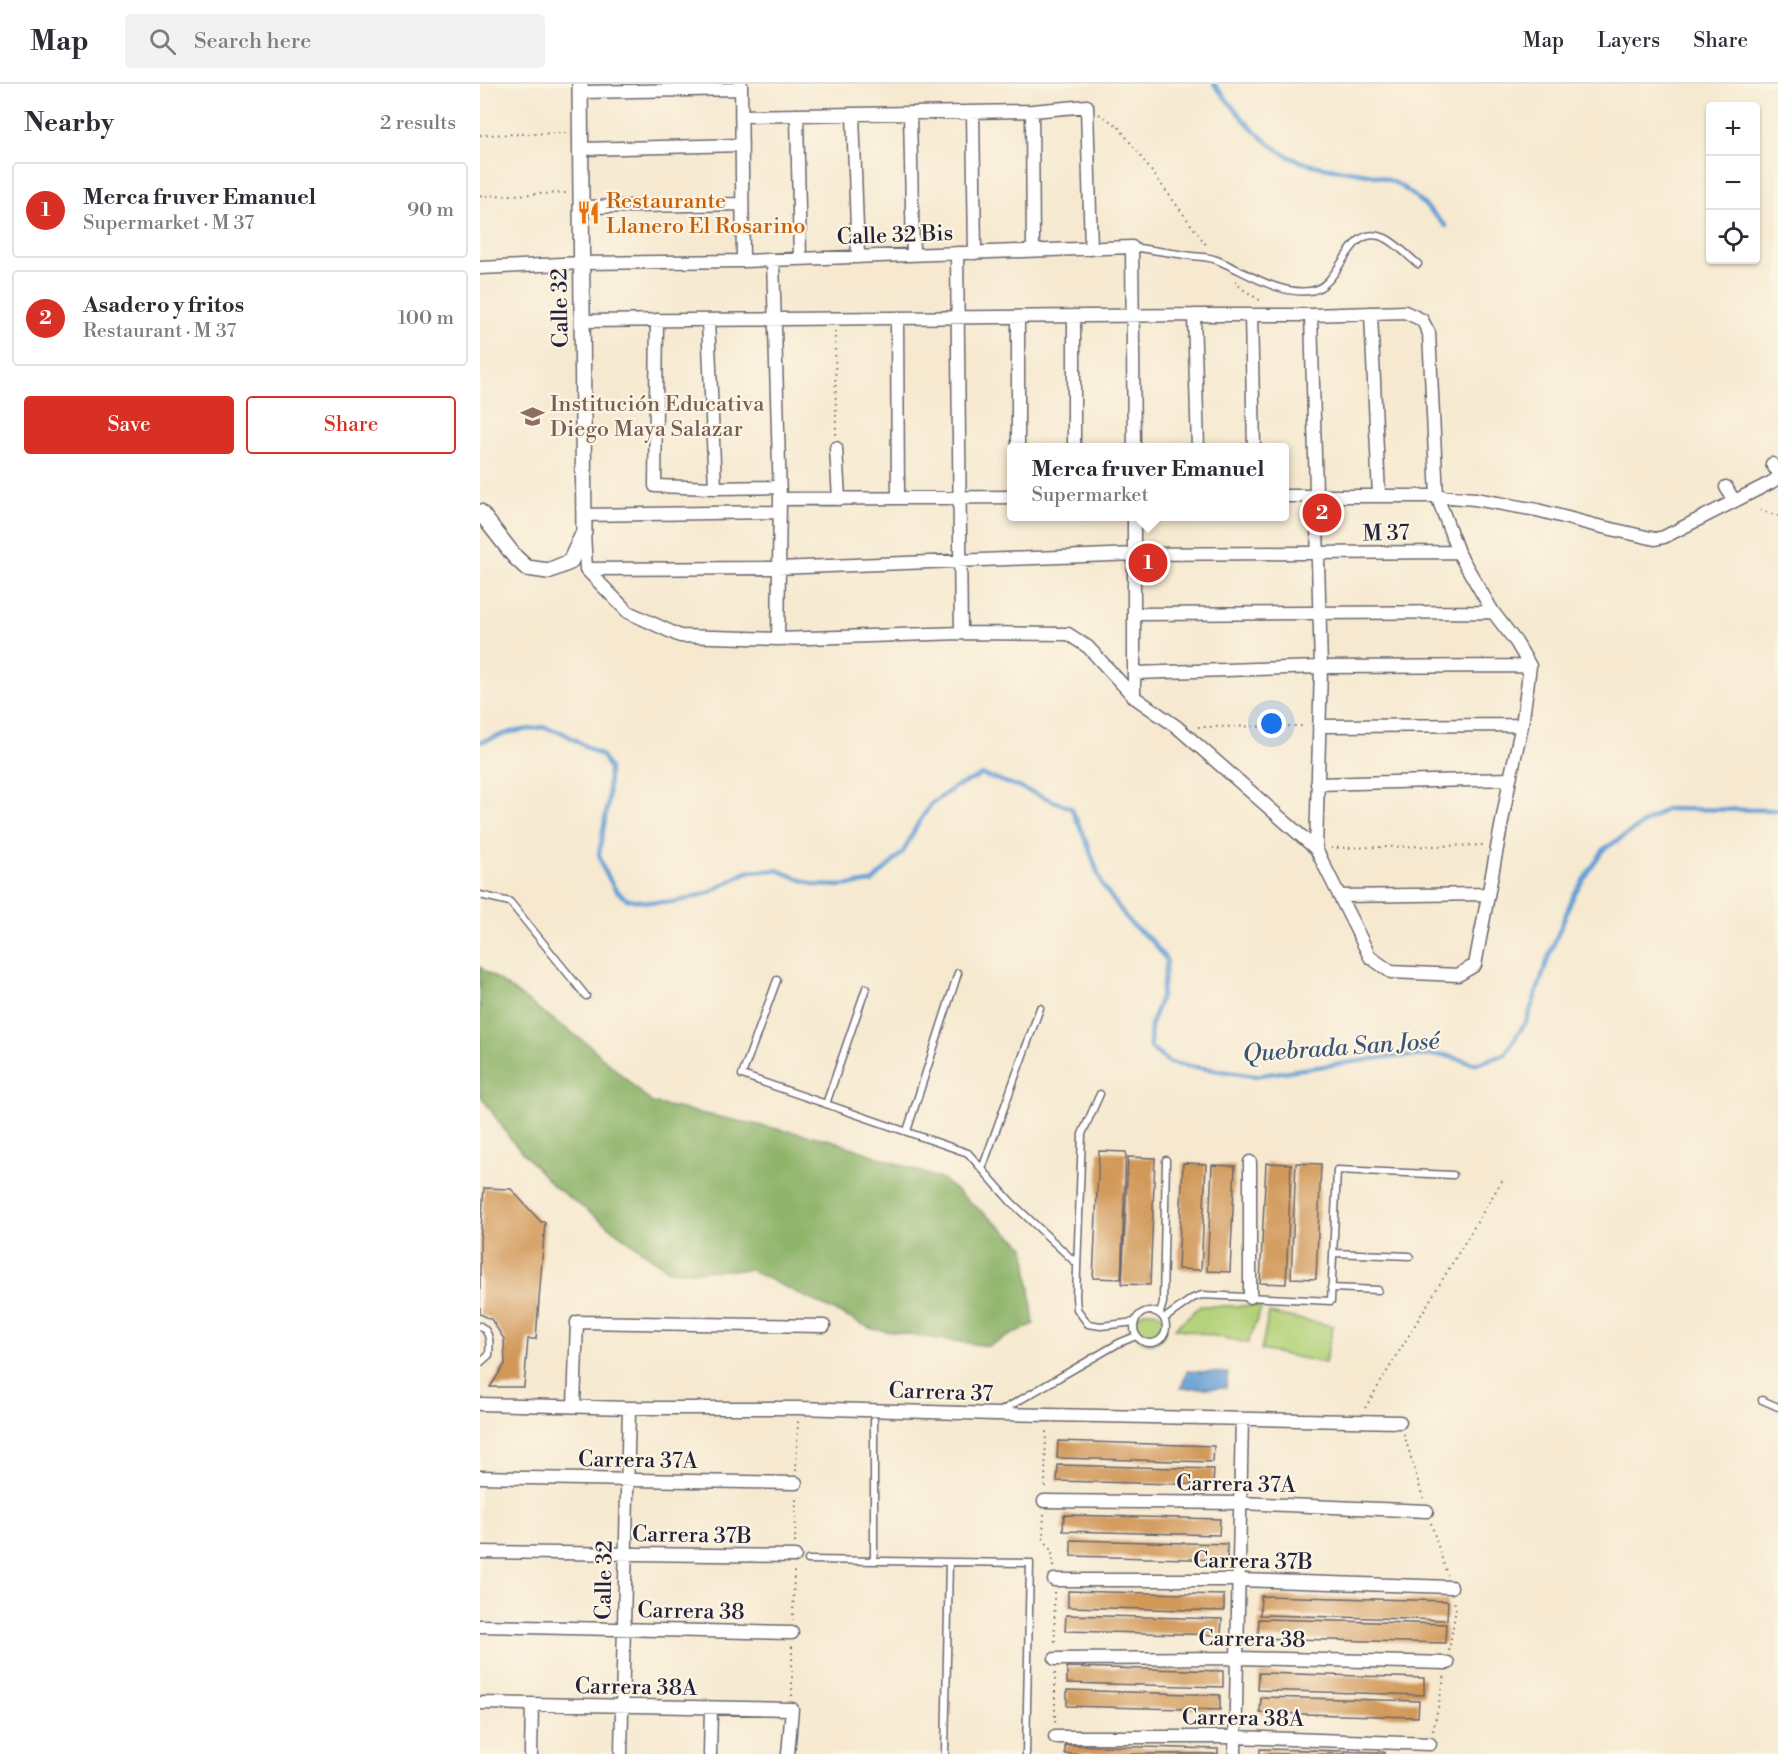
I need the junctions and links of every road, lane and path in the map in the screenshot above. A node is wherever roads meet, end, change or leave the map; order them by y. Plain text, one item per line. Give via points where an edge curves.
1 (741, 86) edge
2 (581, 88) edge
3 (1087, 106) junction
4 (1032, 111) junction
5 (973, 112) junction
6 (910, 113) junction
7 (853, 114) junction
8 (797, 115) junction
9 (741, 116) junction
10 (580, 132) junction
11 (480, 135) edge
12 (742, 145) junction
13 (581, 149) junction
14 (480, 196) edge
15 (581, 200) junction
16 (742, 204) junction
17 (1132, 247) junction
18 (1091, 249) junction
19 (1033, 251) junction
20 (957, 253) junction
21 (975, 253) junction
22 (913, 255) junction
23 (858, 256) junction
24 (800, 259) junction
25 (773, 260) junction
26 (1217, 260) junction
27 (743, 261) junction
28 (582, 263) junction
29 (1418, 264) dead end
30 (480, 268) edge
31 (1266, 304) dead end
32 (1371, 313) junction
33 (1134, 315) junction
34 (1194, 315) junction
35 (1251, 315) junction
36 (1311, 315) junction
37 (1074, 316) junction
38 (958, 317) junction
39 (1018, 317) junction
40 (835, 318) junction
41 (897, 318) junction
42 (775, 319) junction
43 (657, 320) junction
44 (708, 320) junction
45 (582, 321) junction
46 (1018, 443) edge
47 (1074, 443) edge
48 (1134, 443) edge
49 (1198, 443) edge
50 (1254, 443) edge
51 (836, 448) joint
52 (1772, 464) dead end
53 (1726, 487) dead end
54 (715, 488) junction
55 (1289, 496) edge
56 (1316, 496) junction
57 (1379, 496) junction
58 (1437, 496) junction
59 (959, 497) junction
60 (1007, 497) edge
61 (898, 498) junction
62 (779, 499) junction
63 (839, 499) junction
64 (1734, 501) junction
65 (1760, 510) dead end
66 (480, 512) edge
67 (584, 515) junction
68 (1778, 516) edge
69 (1134, 521) edge
70 (584, 532) junction
71 (1458, 552) junction
72 (1135, 554) junction
73 (1316, 554) junction
74 (960, 561) junction
75 (778, 568) junction
76 (586, 569) junction
77 (1493, 612) junction
78 (1319, 613) junction
79 (1135, 614) junction
80 (961, 633) junction
81 (778, 639) junction
82 (1530, 666) junction
83 (1321, 667) junction
84 (1135, 673) junction
85 (1134, 697) junction
86 (1522, 725) junction
87 (1319, 726) junction
88 (1177, 727) junction
89 (1510, 779) junction
90 (1317, 784) junction
91 (1499, 844) junction
92 (1316, 849) junction
93 (1487, 894) junction
94 (480, 895) edge
95 (1339, 896) junction
96 (958, 973) dead end
97 (777, 980) dead end
98 (866, 988) dead end
99 (586, 996) dead end
100 (1040, 1008) dead end
101 (1100, 1094) dead end
102 (826, 1104) junction
103 (907, 1131) junction
104 (1166, 1160) dead end
105 (1250, 1162) dead end
106 (982, 1169) junction
107 (1453, 1175) dead end
108 (1503, 1179) dead end
109 (1333, 1253) junction
110 (1410, 1256) dead end
111 (1077, 1264) junction
112 (1331, 1288) junction
113 (1378, 1290) dead end
114 (1250, 1297) junction
115 (1162, 1316) junction
116 (1135, 1322) junction
117 (480, 1326) edge
118 (824, 1326) dead end
119 (1136, 1336) junction
120 (480, 1363) edge
121 (1762, 1400) dead end
122 (480, 1404) edge
123 (574, 1406) junction
124 (1778, 1407) edge
125 (629, 1408) junction
126 (995, 1414) junction
127 (1242, 1419) junction
128 (874, 1420) dead end
129 (1357, 1421) junction
130 (1400, 1422) dead end
131 (480, 1478) edge
132 (627, 1480) junction
133 (796, 1483) dead end
134 (1044, 1501) dead end
135 (1241, 1503) junction
136 (1427, 1511) dead end
137 (480, 1552) edge
138 (626, 1554) junction
139 (795, 1556) dead end
140 (808, 1560) dead end
141 (874, 1561) junction
142 (949, 1562) junction
143 (1054, 1580) dead end
144 (1239, 1580) junction
145 (1451, 1587) dead end
146 (480, 1626) edge
147 (624, 1629) junction
148 (792, 1633) dead end
149 (1237, 1658) junction
150 (1055, 1659) dead end
151 (1448, 1663) dead end
152 (480, 1703) edge
153 (532, 1705) junction
154 (624, 1707) junction
155 (711, 1708) junction
156 (1055, 1737) dead end
157 (1235, 1737) junction
158 (1430, 1744) dead end
159 (531, 1754) edge
160 (621, 1754) edge
161 (710, 1754) edge
162 (788, 1754) edge
163 (945, 1754) edge
164 (1026, 1754) edge
165 (1235, 1754) edge

1 - 2 street
1 - 9 street
2 - 10 street, Calle 32
3 - 4 street
3 - 18 street
3 - 26 path via 1118,126
4 - 5 street
4 - 19 street
5 - 6 street
5 - 21 street
6 - 7 street
6 - 22 street
7 - 8 street
7 - 23 street
8 - 9 street
8 - 24 street
9 - 12 street
10 - 11 path
10 - 13 street, Calle 32
12 - 13 street
12 - 16 street
13 - 15 street, Calle 32
14 - 15 path
15 - 16 street
15 - 28 street, Calle 32
16 - 27 street
17 - 18 street, Calle 32 Bis
17 - 26 lane
17 - 33 street
18 - 19 street, Calle 32 Bis
19 - 21 street, Calle 32 Bis
20 - 21 street, Calle 32 Bis
20 - 22 street, Calle 32 Bis
20 - 38 street
22 - 23 street, Calle 32 Bis
23 - 24 street, Calle 32 Bis
24 - 25 street, Calle 32 Bis
25 - 27 street, Calle 32 Bis
25 - 42 street
26 - 29 lane via 1256,280 1309,291 1323,287 1353,244 1370,235 1386,238
26 - 31 path via 1241,288
27 - 28 street, Calle 32 Bis
28 - 30 street, Calle 32 Bis
28 - 45 street, Calle 32
32 - 36 street
32 - 57 street
32 - 58 street via 1405,312 1422,320 1429,333
33 - 34 street
33 - 37 street
33 - 48 street
34 - 35 street
34 - 49 street
35 - 36 street
35 - 50 street
36 - 56 street
37 - 39 street
37 - 47 street
38 - 39 street
38 - 41 street
38 - 59 street
39 - 46 street
40 - 41 street
40 - 42 street
40 - 51 path
41 - 61 street
42 - 44 street
42 - 62 street
43 - 44 street
43 - 45 street
43 - 54 street via 655,486
44 - 54 street
45 - 67 street, Calle 32
51 - 63 street
52 - 64 street via 1778,478
53 - 64 street
54 - 62 street
55 - 56 street
56 - 57 street
56 - 73 street
57 - 58 street
58 - 64 street via 1537,510 1655,539
58 - 71 street
59 - 60 street
59 - 61 street
59 - 74 street
61 - 63 street
62 - 63 street
62 - 67 street
62 - 75 street
65 - 68 path
66 - 70 street via 527,568 548,571 570,562
67 - 70 street, Calle 32
69 - 72 street
70 - 76 street
71 - 73 street, M 37
71 - 77 street
72 - 73 street, M 37
72 - 74 street, M 37
72 - 79 street
73 - 78 street
74 - 75 street, M 37
74 - 80 street
75 - 76 street, M 37
75 - 81 street
76 - 81 street via 628,612 680,636
77 - 78 street
77 - 82 street
78 - 79 street
78 - 83 street
79 - 84 street
80 - 81 street
80 - 85 street via 1068,634 1088,646
82 - 83 street
82 - 86 street
83 - 84 street
83 - 87 street
84 - 85 street
85 - 88 street
86 - 87 street
86 - 89 street
87 - 88 path
87 - 90 street
88 - 92 street
89 - 90 street
89 - 91 street
90 - 92 street
91 - 92 path
91 - 93 street
92 - 95 street
93 - 95 street
93 - 95 street via 1475,965 1458,975 1391,972 1370,957
94 - 99 lane via 510,902
96 - 103 lane
97 - 102 lane via 742,1075
98 - 102 lane
100 - 106 lane
101 - 111 lane via 1082,1134
102 - 103 lane
103 - 106 lane via 968,1153
104 - 115 lane
105 - 114 street
106 - 111 lane
107 - 109 lane via 1337,1170
108 - 129 path
109 - 110 lane
109 - 112 lane
111 - 116 lane via 1077,1309 1088,1324
112 - 113 lane
112 - 114 lane via 1331,1300
114 - 115 lane via 1202,1295
115 - 116 lane via 1154,1311 1142,1312
115 - 119 lane via 1167,1326 1159,1341 1151,1343
116 - 119 lane
117 - 120 lane via 491,1342 489,1355
118 - 123 street via 577,1322
119 - 126 lane
121 - 124 lane
122 - 123 street, Carrera 37
123 - 125 street, Carrera 37
125 - 126 street, Carrera 37
125 - 132 street, Calle 32
126 - 127 street, Carrera 37
127 - 129 street, Carrera 37
127 - 135 street
128 - 141 lane
129 - 130 street, Carrera 37
131 - 132 street, Carrera 37A
132 - 133 street, Carrera 37A
132 - 138 street, Calle 32
134 - 135 street, Carrera 37A
135 - 136 street, Carrera 37A
135 - 144 street
137 - 138 street, Carrera 37B
138 - 139 street, Carrera 37B
138 - 147 street, Calle 32
140 - 141 lane
141 - 142 lane
142 - 163 lane
142 - 164 lane via 1030,1563
143 - 144 street, Carrera 37B
144 - 145 street, Carrera 37B
144 - 149 street
146 - 147 street, Carrera 38
147 - 148 street, Carrera 38
147 - 154 street, Calle 32
149 - 150 street, Carrera 38
149 - 151 street, Carrera 38
149 - 157 street
152 - 153 street, Carrera 38A
153 - 154 street, Carrera 38A
153 - 159 street
154 - 155 street, Carrera 38A
154 - 160 street, Calle 32
155 - 161 street
155 - 162 street, Carrera 38A via 792,1709
156 - 157 street, Carrera 38A
157 - 158 street, Carrera 38A
157 - 165 street

